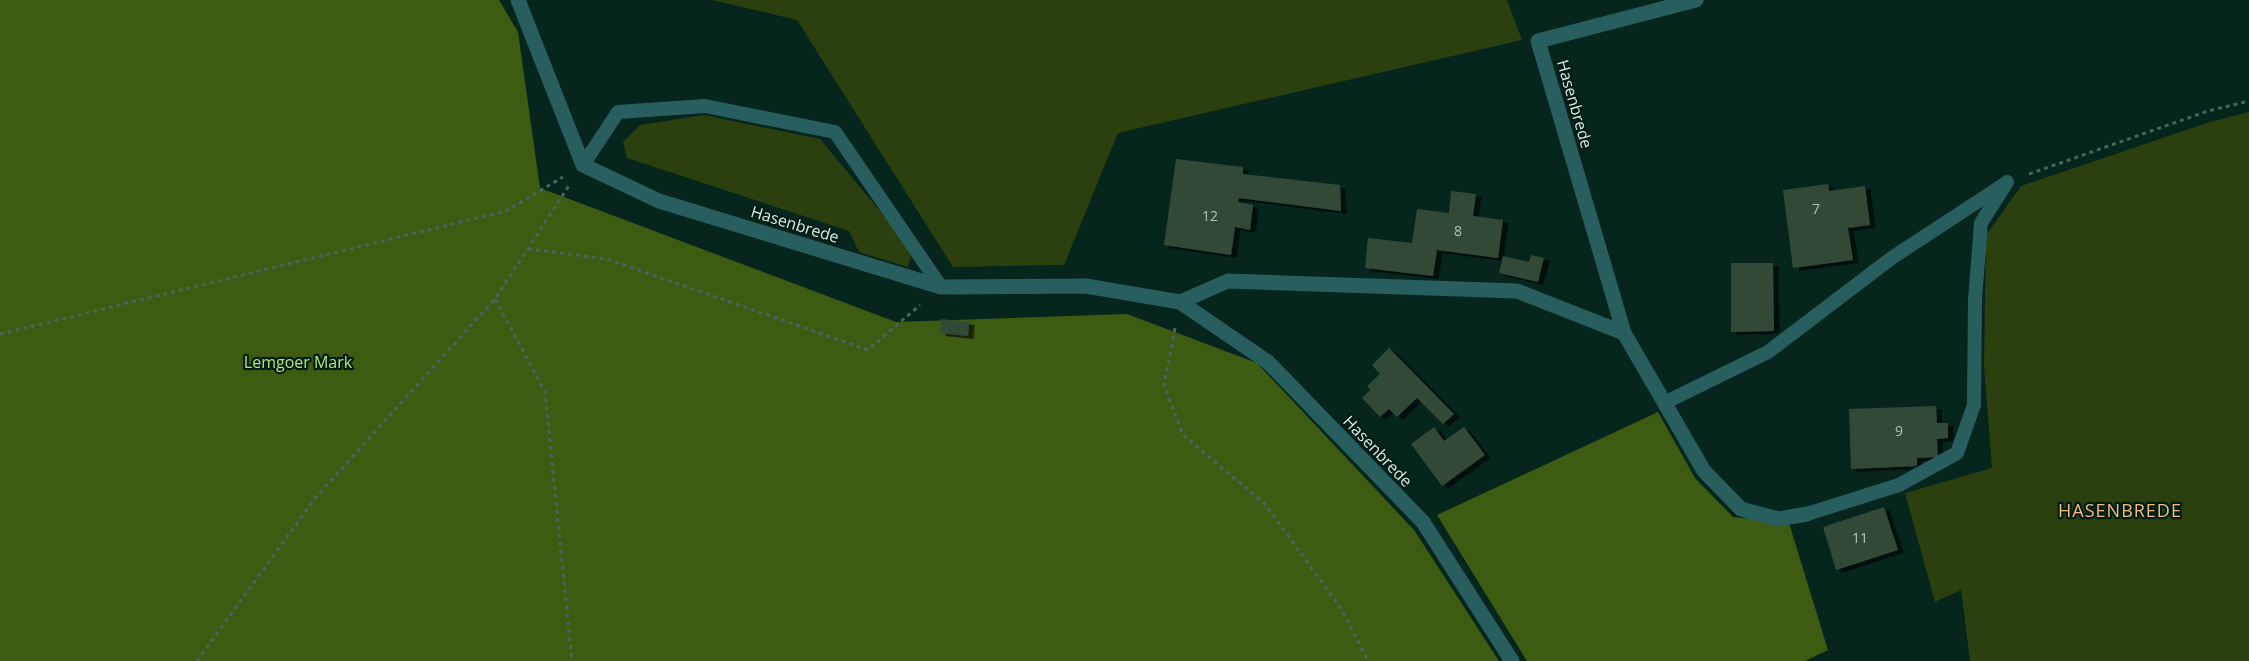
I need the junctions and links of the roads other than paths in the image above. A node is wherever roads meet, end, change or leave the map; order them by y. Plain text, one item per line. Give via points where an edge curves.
1 (518, 0) edge
2 (1696, 0) edge
3 (583, 165) junction
4 (941, 287) junction
5 (1180, 302) junction
6 (1624, 333) junction
7 (1664, 403) junction
8 (1807, 514) joint
9 (1512, 661) edge

1 - 3 street
2 - 6 street, Hasenbrede via 1538,41
3 - 4 street, Hasenbrede via 659,201
3 - 4 lane via 618,112 705,106 835,132
4 - 5 street, Hasenbrede via 1086,286
5 - 6 street via 1228,281 1517,291
5 - 9 street, Hasenbrede via 1268,362 1423,522
6 - 7 street, Hasenbrede
7 - 8 street, Hasenbrede via 1704,471 1741,508 1778,519
7 - 8 lane via 1768,352 1893,257 2008,182 1980,223 1974,405 1957,453 1899,484

